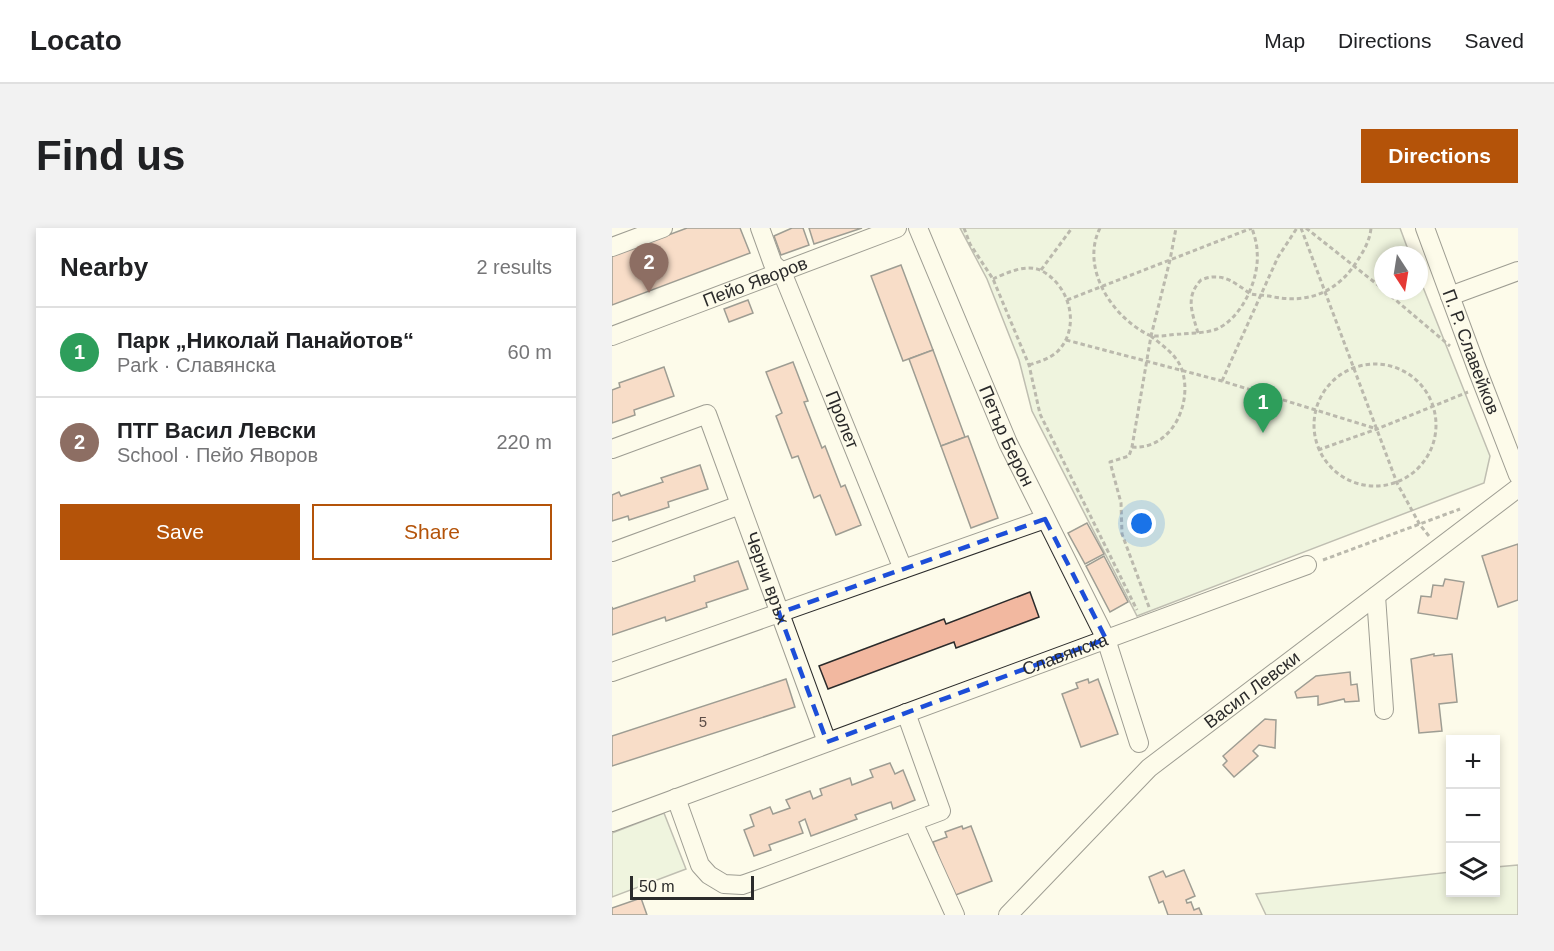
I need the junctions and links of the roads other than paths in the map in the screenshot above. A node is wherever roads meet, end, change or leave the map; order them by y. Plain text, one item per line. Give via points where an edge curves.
1 (663, 228) edge
2 (759, 228) edge
3 (897, 228) edge
4 (918, 228) edge
5 (1425, 228) edge
6 (612, 247) edge
7 (1518, 271) edge
8 (782, 272) junction
9 (1449, 296) junction
10 (612, 336) edge
11 (612, 448) edge
12 (1518, 475) edge
13 (1518, 488) edge
14 (740, 505) junction
15 (1045, 519) junction
16 (612, 552) edge
17 (1307, 566) road end
18 (903, 569) junction
19 (1376, 596) junction
20 (779, 613) junction
21 (1106, 639) junction
22 (612, 672) edge
23 (1384, 710) dead end
24 (906, 713) junction
25 (827, 742) junction
26 (1139, 743) dead end
27 (676, 798) junction
28 (612, 822) edge
29 (913, 822) junction
30 (1027, 896) junction
31 (955, 915) edge
32 (1008, 915) edge
33 (1034, 915) edge

1 - 6 street
2 - 8 street, Пролет via 773,264
3 - 8 street, Пейо Яворов
4 - 15 street, Петър Берон via 1008,443
5 - 9 street, П. Р. Славейков
7 - 9 street
8 - 10 street, Пейо Яворов
8 - 18 street, Пролет
9 - 12 street, П. Р. Славейков
11 - 14 street, Черни връх via 707,414
13 - 19 street, Васил Левски
14 - 16 street
14 - 20 street, Черни връх
15 - 18 street
15 - 21 street, Петър Берон
17 - 21 street, Славянска
18 - 20 street
19 - 23 street
19 - 30 street, Васил Левски via 1149,768
20 - 22 street
20 - 25 street, Черни връх
21 - 24 street, Славянска
21 - 26 street, Петър Берон
24 - 25 street, Славянска
24 - 29 street via 941,811
25 - 27 street, Славянска
27 - 28 street, Славянска
27 - 29 street via 700,865 724,884 742,885
29 - 31 street
30 - 32 street, Васил Левски
30 - 33 street

